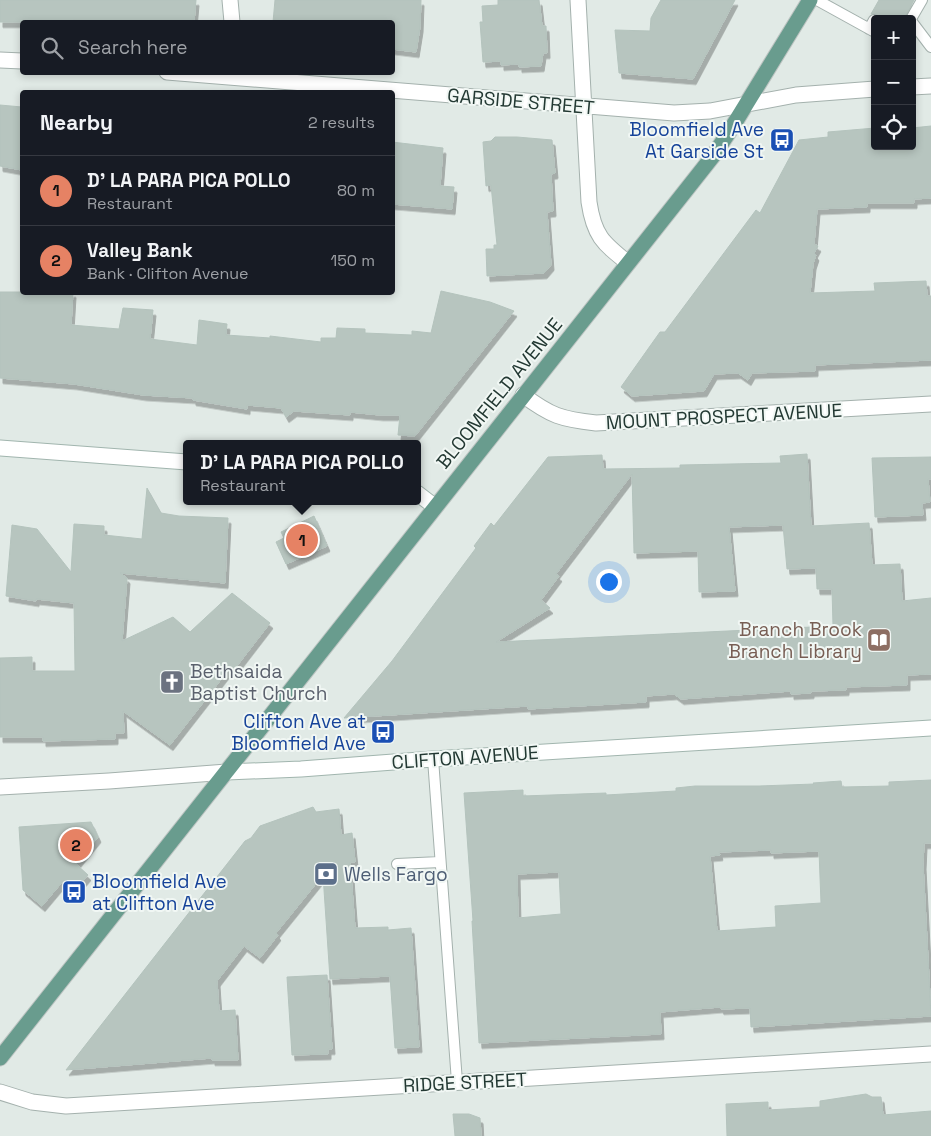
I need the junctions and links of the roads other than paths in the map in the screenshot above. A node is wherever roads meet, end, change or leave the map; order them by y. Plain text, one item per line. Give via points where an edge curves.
1 (230, 0) edge
2 (578, 0) edge
3 (810, 0) edge
4 (817, 0) edge
5 (922, 0) edge
6 (914, 15) edge
7 (232, 20) edge
8 (871, 26) edge
9 (916, 26) edge
10 (931, 47) edge
11 (0, 60) edge
12 (20, 61) edge
13 (230, 75) edge
14 (931, 86) edge
15 (916, 87) edge
16 (871, 89) edge
17 (747, 104) junction
18 (584, 106) junction
19 (628, 263) junction
20 (524, 395) junction
21 (931, 404) edge
22 (0, 448) edge
23 (183, 462) edge
24 (421, 495) edge
25 (434, 506) junction
26 (931, 728) edge
27 (433, 759) junction
28 (227, 772) junction
29 (0, 786) edge
30 (440, 862) junction
31 (397, 864) dead end
32 (931, 1054) edge
33 (0, 1058) edge
34 (457, 1082) junction
35 (0, 1092) edge

1 - 7 street
2 - 18 street
3 - 17 main road, BLOOMFIELD AVENUE
4 - 8 lane
5 - 6 lane
9 - 10 lane
11 - 12 street
13 - 18 street, GARSIDE STREET
14 - 15 street
16 - 17 street, GARSIDE STREET via 796,95
17 - 18 street, GARSIDE STREET via 693,114
17 - 19 main road, BLOOMFIELD AVENUE via 712,156
18 - 19 street via 591,216 596,232 606,245
19 - 20 main road, BLOOMFIELD AVENUE
20 - 21 street, MOUNT PROSPECT AVENUE via 557,416 596,423
20 - 25 main road, BLOOMFIELD AVENUE
22 - 23 street
24 - 25 street
25 - 28 main road, BLOOMFIELD AVENUE
26 - 27 street, CLIFTON AVENUE
27 - 28 street, CLIFTON AVENUE
27 - 30 lane
28 - 29 street, CLIFTON AVENUE
28 - 33 main road, BLOOMFIELD AVENUE
30 - 31 lane
30 - 34 lane
32 - 34 street, RIDGE STREET
34 - 35 street, RIDGE STREET via 66,1106 32,1102

